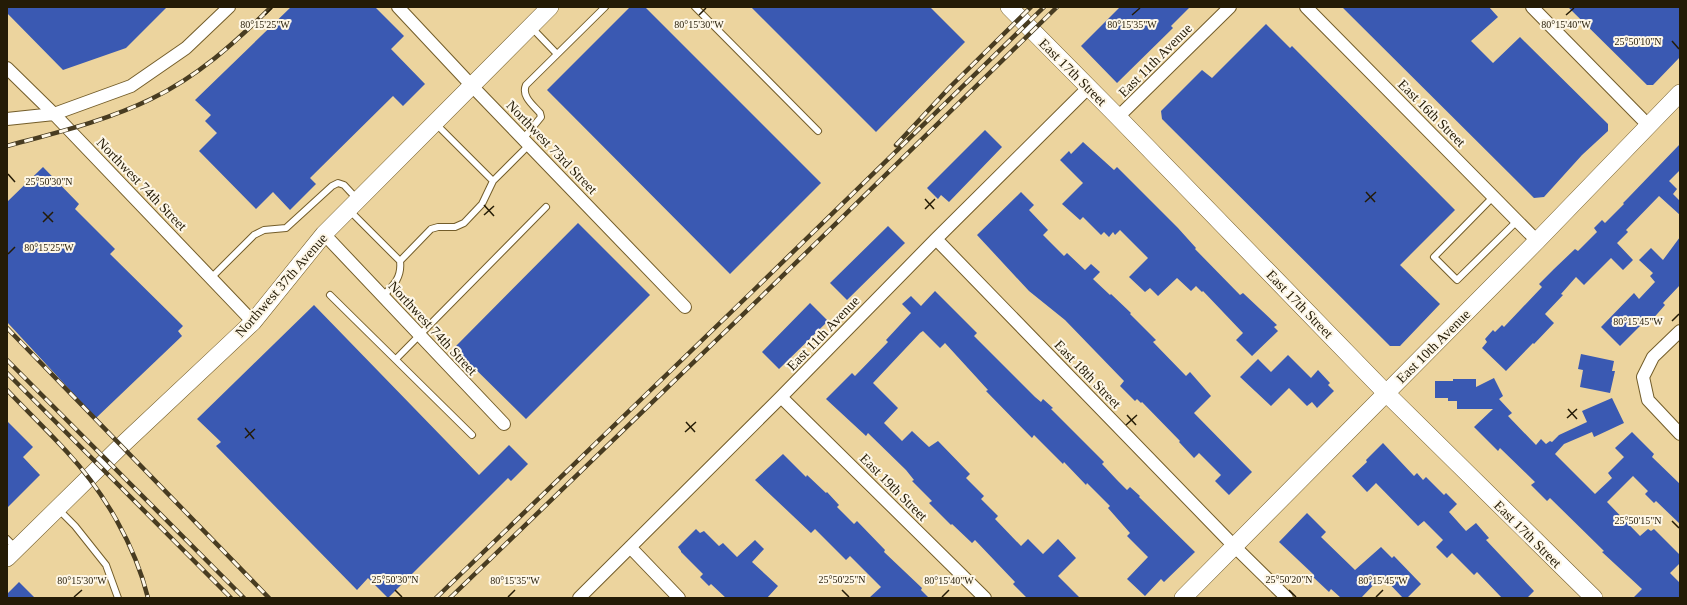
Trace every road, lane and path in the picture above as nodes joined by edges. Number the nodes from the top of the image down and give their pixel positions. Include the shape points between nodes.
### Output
1 (229, 7) edge
2 (398, 7) edge
3 (550, 7) edge
4 (605, 7) edge
5 (695, 7) edge
6 (1009, 7) edge
7 (1230, 7) edge
8 (1306, 7) edge
9 (1532, 7) edge
10 (531, 27) junction
11 (557, 54) junction
12 (7, 68) edge
13 (472, 86) junction
14 (1088, 88) junction
15 (1680, 93) edge
16 (54, 114) junction
17 (1118, 117) junction
18 (7, 119) edge
19 (435, 123) junction
20 (1648, 124) junction
21 (818, 131) dead end
22 (526, 142) junction
23 (493, 181) junction
24 (1493, 196) junction
25 (353, 205) junction
26 (546, 207) dead end
27 (1517, 221) junction
28 (324, 234) junction
29 (936, 239) junction
30 (1537, 241) junction
31 (400, 261) junction
32 (211, 278) junction
33 (330, 295) dead end
34 (383, 296) junction
35 (685, 307) dead end
36 (253, 322) junction
37 (1680, 331) edge
38 (420, 335) junction
39 (396, 359) junction
40 (1386, 393) junction
41 (782, 397) junction
42 (504, 424) dead end
43 (1680, 434) edge
44 (472, 435) dead end
45 (58, 509) junction
46 (1234, 546) junction
47 (630, 548) junction
48 (10, 549) edge
49 (118, 598) edge
50 (579, 598) edge
51 (679, 598) edge
52 (985, 598) edge
53 (1183, 598) edge
54 (1287, 598) edge
55 (1594, 598) edge

1 - 16 street via 186,48 131,86
2 - 13 street, Northwest 73rd Street
3 - 10 street, Northwest 37th Avenue
4 - 11 lane
5 - 21 lane
6 - 14 street, East 17th Street
7 - 17 street, East 11th Avenue
8 - 24 street, East 16th Street
9 - 20 street
10 - 11 lane
10 - 13 street, Northwest 37th Avenue
11 - 22 lane via 524,90 524,95 541,117
12 - 16 street, Northwest 74th Street
13 - 19 street, Northwest 37th Avenue
13 - 22 street, Northwest 73rd Street
14 - 17 street, East 17th Street
14 - 29 street, East 11th Avenue
15 - 20 street, East 10th Avenue
16 - 18 street
16 - 32 street, Northwest 74th Street
17 - 40 street, East 17th Street
19 - 23 lane
19 - 25 street, Northwest 37th Avenue
20 - 30 street, East 10th Avenue
22 - 23 lane
22 - 35 street, Northwest 73rd Street
23 - 31 lane via 482,204 464,223 455,227 438,226 431,229
24 - 27 street, East 16th Street
24 - 27 lane via 1434,257 1457,280
25 - 28 street, Northwest 37th Avenue
25 - 31 lane
25 - 32 lane via 344,185 338,183 332,186 286,228 264,230 254,235
26 - 38 lane
27 - 30 street, East 16th Street
28 - 34 street, Northwest 74th Street
28 - 36 street, Northwest 37th Avenue
29 - 41 street, East 11th Avenue
29 - 46 street, East 18th Street
30 - 40 street, East 10th Avenue
31 - 34 lane via 401,270 397,282
32 - 36 street, Northwest 74th Street
33 - 39 lane
34 - 38 street, Northwest 74th Street
36 - 45 street, Northwest 37th Avenue
37 - 43 street via 1653,358 1642,377 1648,400
38 - 39 lane
38 - 42 street, Northwest 74th Street
39 - 44 lane
40 - 46 street, East 10th Avenue
40 - 55 street, East 17th Street
41 - 47 street, East 11th Avenue
41 - 52 street, East 19th Street
45 - 48 street, Northwest 37th Avenue
45 - 49 lane via 106,565
46 - 53 street, East 10th Avenue
46 - 54 street, East 18th Street
47 - 50 street, East 11th Avenue
47 - 51 street

